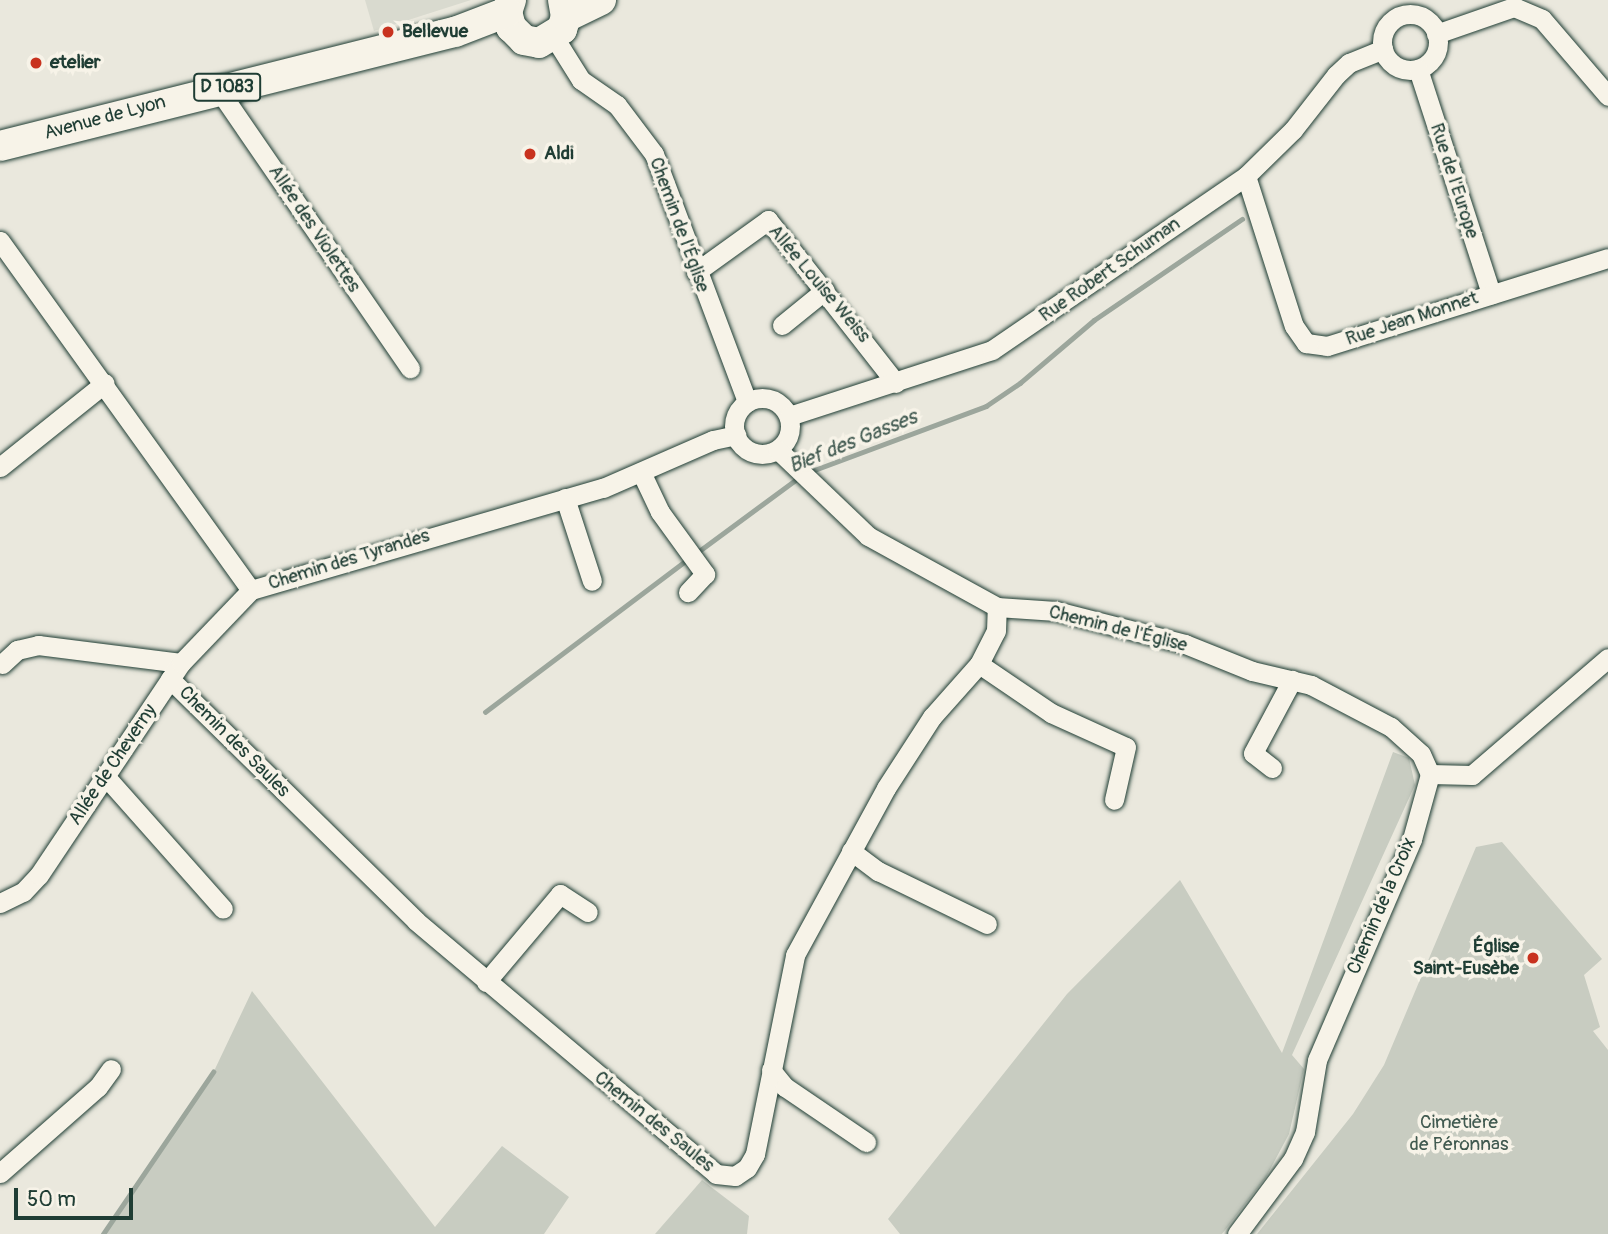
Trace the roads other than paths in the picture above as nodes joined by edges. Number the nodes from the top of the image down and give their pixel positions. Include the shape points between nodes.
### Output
1 (601, 0) edge
2 (1400, 8) edge
3 (511, 15) edge
4 (561, 18) edge
5 (1436, 34) junction
6 (1383, 49) junction
7 (1418, 69) junction
8 (218, 89) junction
9 (1608, 96) edge
10 (0, 146) edge
11 (1246, 176) junction
12 (0, 241) edge
13 (1608, 258) edge
14 (696, 272) junction
15 (825, 290) junction
16 (1491, 294) junction
17 (782, 325) dead end
18 (410, 368) dead end
19 (105, 383) junction
20 (896, 383) junction
21 (747, 402) junction
22 (789, 416) junction
23 (736, 435) junction
24 (778, 450) junction
25 (0, 467) edge
26 (641, 472) junction
27 (565, 498) junction
28 (592, 581) dead end
29 (251, 590) junction
30 (688, 592) dead end
31 (997, 607) junction
32 (1608, 658) edge
33 (181, 663) junction
34 (2, 664) dead end
35 (979, 664) junction
36 (170, 679) junction
37 (1292, 680) junction
38 (1272, 768) dead end
39 (1430, 774) junction
40 (106, 777) junction
41 (1114, 800) dead end
42 (851, 851) junction
43 (0, 903) edge
44 (223, 909) dead end
45 (588, 912) dead end
46 (987, 924) dead end
47 (486, 982) junction
48 (111, 1069) dead end
49 (771, 1070) junction
50 (866, 1142) dead end
51 (0, 1173) edge
52 (1237, 1234) edge

1 - 4 main road
2 - 5 street via 1419,16
2 - 6 street via 1386,28
3 - 4 main road via 534,43
3 - 8 main road, Avenue de Lyon / D 1083 via 455,33
4 - 14 street, Chemin de l'Église via 581,80 617,105 654,154
5 - 7 street via 1432,59
5 - 9 street via 1514,7 1542,19
6 - 7 street via 1396,66
6 - 11 street, Rue Robert Schuman via 1335,75 1293,130
7 - 16 street, Rue de l'Europe
8 - 10 main road, Avenue de Lyon / D 1083
8 - 18 street, Allée des Violettes
11 - 16 street, Rue Jean Monnet via 1294,326 1306,343 1327,346
11 - 20 street, Rue Robert Schuman via 992,350
12 - 19 street, Chemin des Tyrandes
13 - 16 street, Rue Jean Monnet
14 - 15 street, Allée Louise Weiss via 768,220
14 - 21 street, Chemin de l'Église
15 - 17 street
15 - 20 street, Allée Louise Weiss
19 - 25 street
19 - 29 street, Chemin des Tyrandes
20 - 22 street, Rue Robert Schuman
21 - 22 street via 771,399
21 - 23 street via 735,417
22 - 24 street via 789,435
23 - 24 street via 753,453
23 - 26 street, Chemin des Tyrandes via 713,440
24 - 31 street, Chemin de l'Église via 868,536
26 - 27 street, Chemin des Tyrandes
26 - 30 street via 660,512 705,575
27 - 28 street
27 - 29 street, Chemin des Tyrandes
29 - 33 street, Allée de Cheverny
31 - 35 street, Chemin des Saules via 996,631
31 - 37 street, Chemin de l'Église via 1056,611 1185,645 1252,671
32 - 39 street via 1472,775
33 - 34 street via 38,645 17,650
33 - 36 street, Allée de Cheverny
35 - 41 street via 1051,713 1126,747
35 - 42 street, Chemin des Saules via 932,718
36 - 40 street, Allée de Cheverny
36 - 47 street, Chemin des Saules via 416,922
37 - 38 street via 1253,753
37 - 39 street, Chemin de l'Église via 1349,701 1391,727 1421,754
39 - 52 street, Chemin de la Croix via 1412,839 1317,1060 1305,1132 1293,1159
40 - 43 street, Allée de Cheverny via 39,875 23,892
40 - 44 street
42 - 46 street via 878,871
42 - 49 street, Chemin des Saules via 795,955
45 - 47 street via 560,894
47 - 49 street, Chemin des Saules via 716,1174 735,1176 755,1154
48 - 51 street via 99,1087
49 - 50 street via 785,1087

